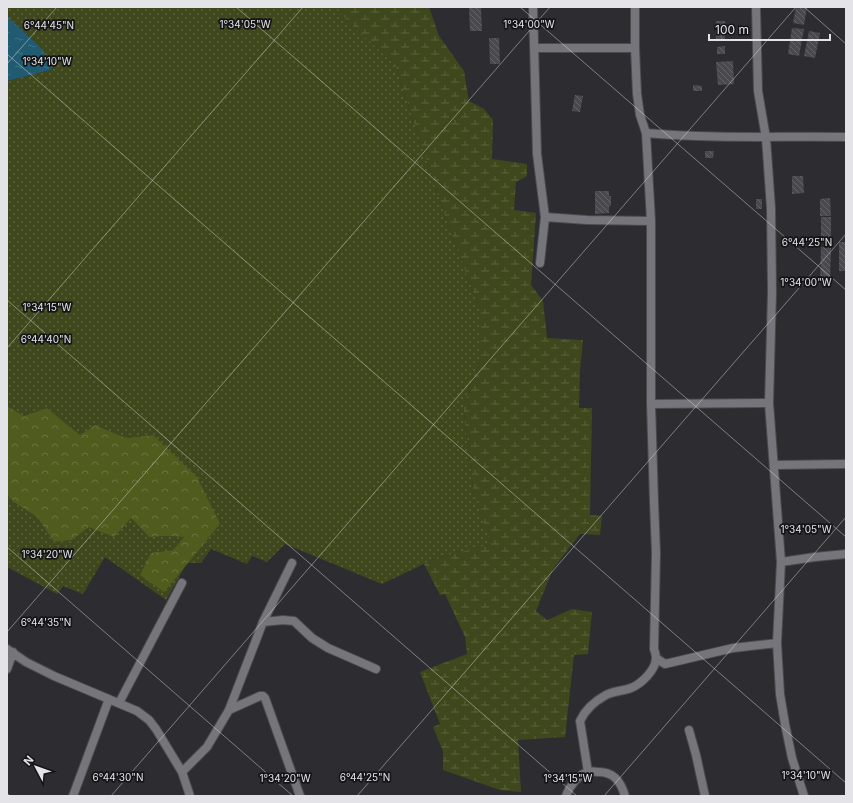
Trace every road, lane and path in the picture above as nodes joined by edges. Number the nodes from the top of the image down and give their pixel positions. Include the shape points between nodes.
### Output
1 (533, 7) edge
2 (635, 7) edge
3 (756, 7) edge
4 (534, 48) junction
5 (635, 48) junction
6 (646, 133) junction
7 (846, 137) edge
8 (766, 138) junction
9 (545, 217) junction
10 (651, 221) junction
11 (540, 263) dead end
12 (769, 403) junction
13 (651, 404) junction
14 (846, 464) edge
15 (774, 465) junction
16 (846, 554) edge
17 (781, 562) junction
18 (292, 563) dead end
19 (182, 583) dead end
20 (263, 622) junction
21 (777, 643) junction
22 (10, 650) edge
23 (656, 658) junction
24 (665, 664) junction
25 (7, 669) edge
26 (376, 669) dead end
27 (653, 669) junction
28 (109, 699) junction
29 (119, 703) junction
30 (229, 710) junction
31 (689, 730) dead end
32 (182, 772) junction
33 (588, 772) junction
34 (73, 796) edge
35 (190, 796) edge
36 (300, 796) edge
37 (566, 796) edge
38 (625, 796) edge
39 (705, 796) edge
40 (804, 796) edge

1 - 4 street
2 - 5 street
3 - 8 street via 758,91
4 - 5 street
4 - 9 street via 537,154
5 - 6 street via 637,94
6 - 8 street
6 - 10 street
7 - 8 street
8 - 12 street via 771,208 772,292
9 - 10 street
9 - 11 street
10 - 13 street
12 - 13 street
12 - 15 street
13 - 23 street via 656,553
14 - 15 street
15 - 17 street
16 - 17 street
17 - 21 street
18 - 20 street
19 - 29 street
20 - 26 street via 294,622 328,648
20 - 30 street
21 - 24 street via 733,648
21 - 40 street via 780,694 785,724
22 - 25 street
22 - 28 street via 26,662 54,676
23 - 24 street
23 - 27 street
24 - 27 street
27 - 33 street via 642,681 632,687 608,694 583,714 580,721
28 - 29 street
28 - 34 street
29 - 32 street via 149,720
30 - 32 street via 207,747
30 - 36 street via 260,696 265,698
31 - 39 street
32 - 35 street
33 - 37 street via 572,784
33 - 38 street via 606,772 612,775

